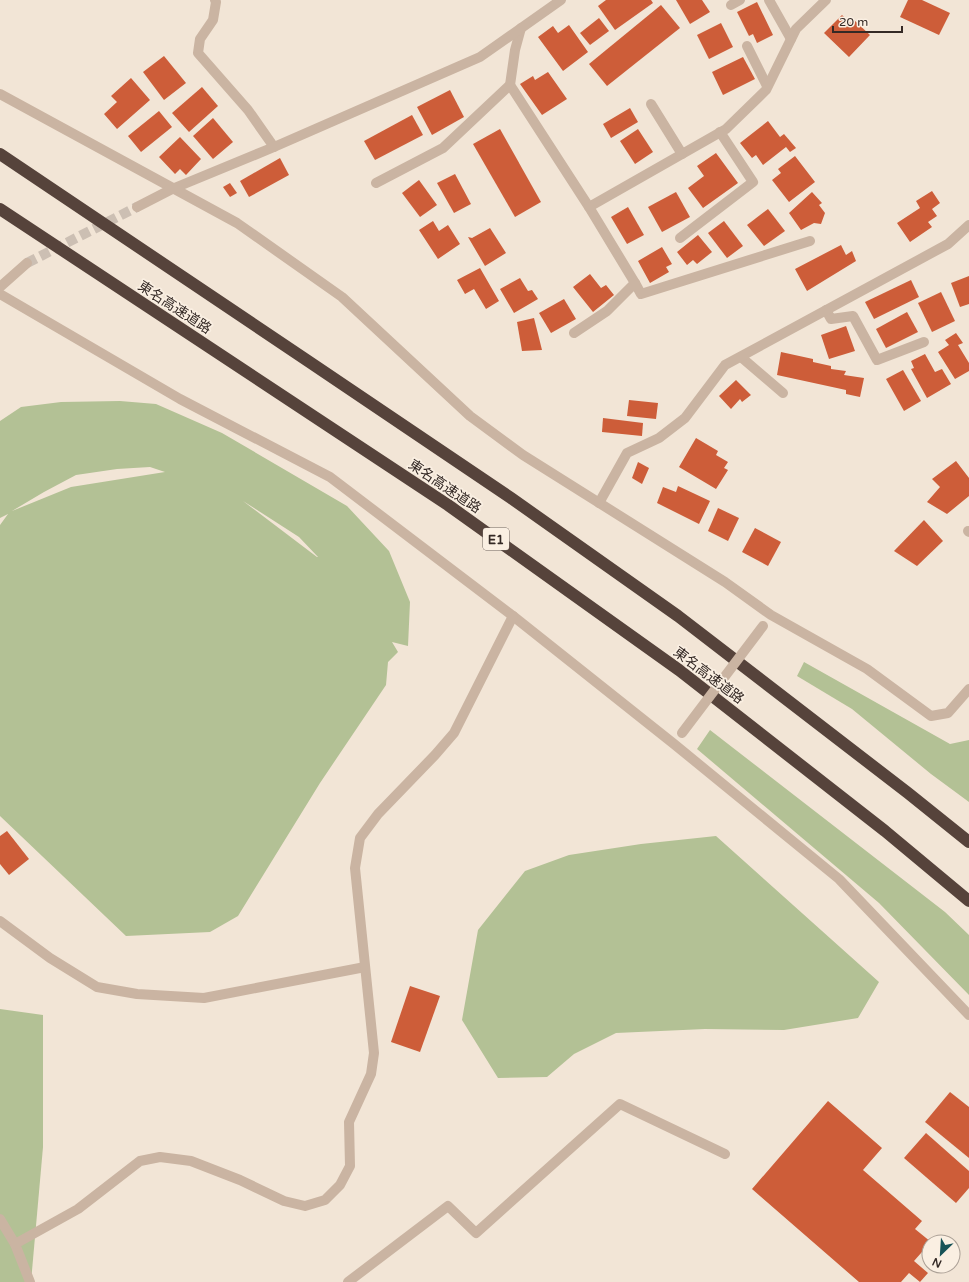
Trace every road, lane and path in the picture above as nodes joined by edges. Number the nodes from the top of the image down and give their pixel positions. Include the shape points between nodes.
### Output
1 (215, 0) edge
2 (561, 0) edge
3 (768, 0) edge
4 (826, 0) edge
5 (521, 28) junction
6 (791, 39) junction
7 (747, 46) dead end
8 (510, 86) junction
9 (767, 86) junction
10 (0, 94) edge
11 (651, 104) dead end
12 (720, 132) junction
13 (274, 147) junction
14 (0, 154) edge
15 (682, 154) junction
16 (376, 183) dead end
17 (172, 189) junction
18 (137, 207) tunnel mouth
19 (589, 207) junction
20 (0, 209) edge
21 (969, 225) edge
22 (680, 238) dead end
23 (810, 241) dead end
24 (27, 263) tunnel mouth
25 (635, 283) junction
26 (0, 287) edge
27 (0, 294) edge
28 (826, 310) junction
29 (574, 333) dead end
30 (924, 342) dead end
31 (741, 357) junction
32 (783, 393) dead end
33 (599, 503) junction
34 (770, 615) junction
35 (513, 616) junction
36 (969, 689) edge
37 (674, 744) junction
38 (969, 842) edge
39 (969, 900) edge
40 (0, 921) edge
41 (365, 966) junction
42 (969, 1015) edge
43 (725, 1154) dead end
44 (0, 1219) edge
45 (15, 1244) junction
46 (30, 1282) edge
47 (348, 1282) edge

1 - 13 street via 213,20 200,39 198,54 248,110
2 - 5 street
3 - 6 street
4 - 6 street via 796,29
5 - 8 street
5 - 13 street via 480,57
6 - 9 street
7 - 9 street
8 - 16 street via 443,148
8 - 19 street
9 - 12 street via 766,90
10 - 17 street
11 - 15 street
12 - 15 street
12 - 22 street via 753,182
13 - 17 street
14 - 38 highway, 東名高速道路 via 458,462 678,616
15 - 19 street
17 - 18 street
17 - 33 street via 237,224 342,297 470,416 523,455
19 - 25 street
20 - 39 highway, 東名高速道路 / E1 via 448,505 673,665
21 - 28 street via 948,244
23 - 25 street via 641,294
24 - 26 street
25 - 29 street via 607,311
27 - 35 street via 180,399 330,477
28 - 30 street via 831,319 853,316 877,360
28 - 31 street
31 - 32 street
31 - 33 street via 725,365 685,418 660,438 627,453
33 - 34 street via 725,582
34 - 36 street via 866,669 930,716 948,712
34 - 37 street, bridge
35 - 37 street
35 - 41 street via 454,733 378,814 360,838 355,868
37 - 42 street via 839,879
40 - 41 street via 50,958 97,987 137,994 204,998
41 - 45 street via 374,1053 371,1074 349,1122 350,1166 340,1185 325,1200 305,1206 284,1201 191,1161 160,1157 140,1161 78,1209
43 - 47 street via 620,1104 476,1233 448,1206
44 - 45 street
45 - 46 street

